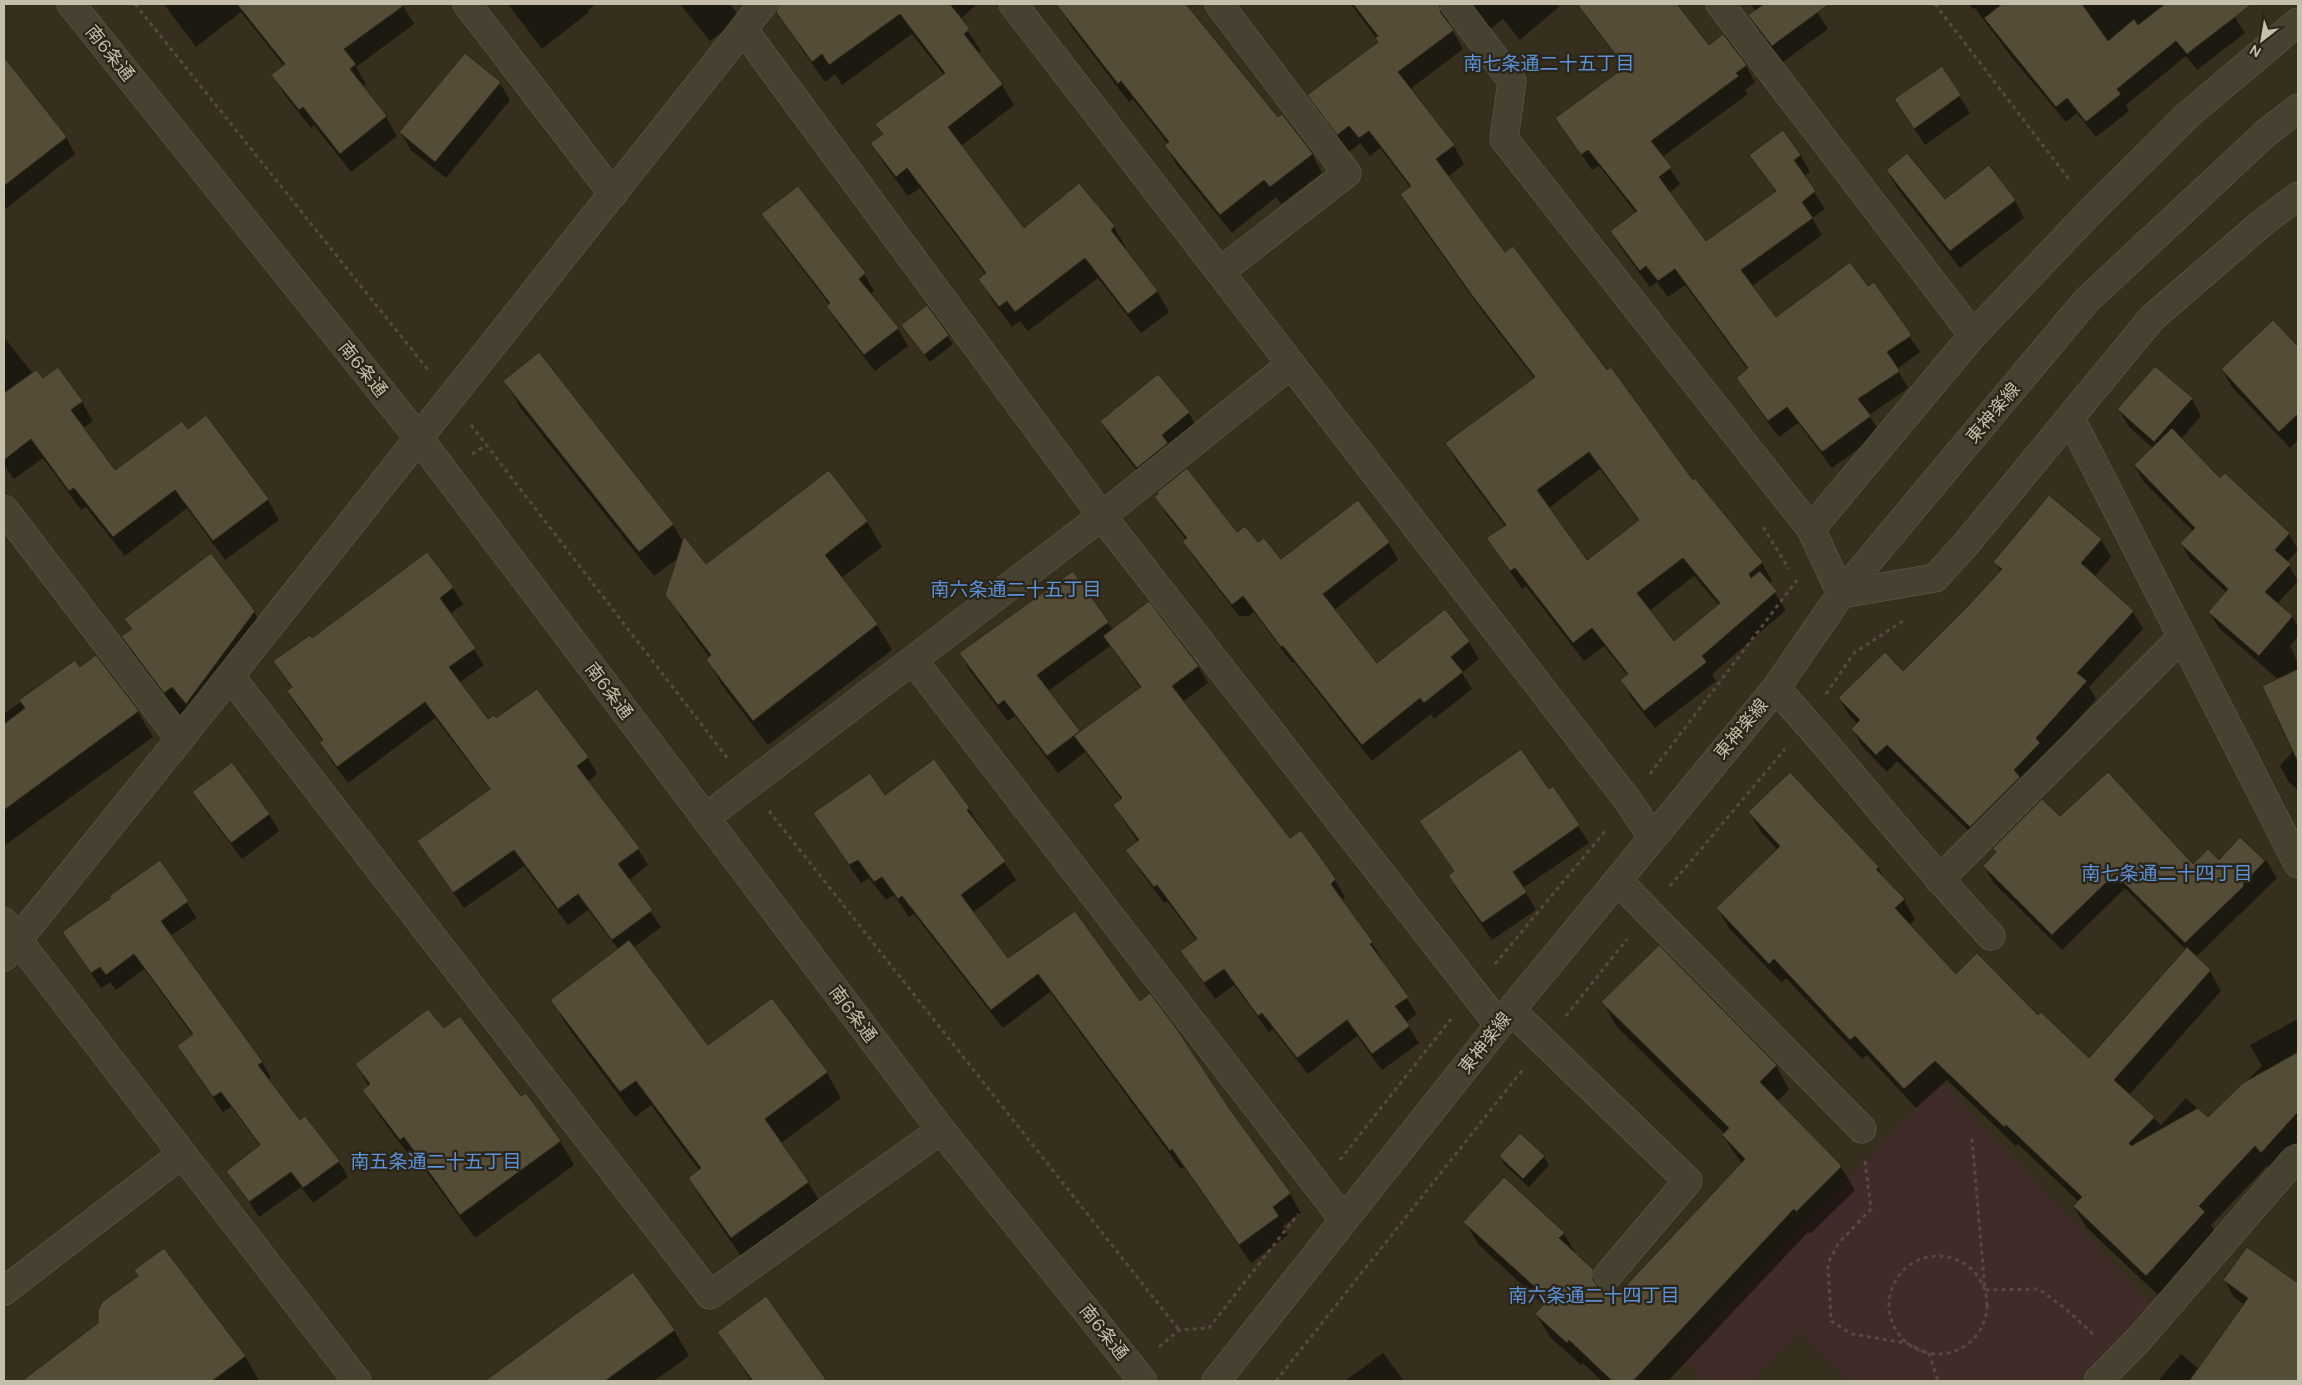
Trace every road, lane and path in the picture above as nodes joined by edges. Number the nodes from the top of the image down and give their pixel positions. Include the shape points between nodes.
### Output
1 (71, 4) edge
2 (135, 4) edge
3 (467, 4) edge
4 (763, 4) edge
5 (1013, 4) edge
6 (1219, 4) edge
7 (1454, 4) edge
8 (1720, 4) edge
9 (1935, 4) edge
10 (2298, 22) edge
11 (743, 29) junction
12 (2298, 108) edge
13 (613, 194) junction
14 (2298, 196) edge
15 (2092, 210) junction
16 (1221, 271) junction
17 (1973, 335) junction
18 (1290, 365) junction
19 (450, 396) junction
20 (2071, 419) junction
21 (418, 437) junction
22 (4, 509) edge
23 (1102, 516) junction
24 (1810, 529) junction
25 (1797, 581) dead end
26 (1841, 594) junction
27 (2181, 638) junction
28 (913, 660) junction
29 (230, 676) junction
30 (1776, 688) junction
31 (180, 739) junction
32 (748, 784) junction
33 (1629, 802) junction
34 (705, 818) junction
35 (1652, 837) junction
36 (2298, 864) edge
37 (1939, 880) junction
38 (1618, 881) junction
39 (1991, 936) dead end
40 (8, 940) edge
41 (1472, 992) junction
42 (1505, 1018) junction
43 (941, 1130) junction
44 (1862, 1130) joint
45 (1972, 1139) dead end
46 (182, 1154) junction
47 (2298, 1158) edge
48 (1319, 1188) junction
49 (1344, 1220) junction
50 (1608, 1275) dead end
51 (1985, 1290) junction
52 (4, 1291) edge
53 (1906, 1343) junction
54 (2120, 1359) junction
55 (357, 1381) edge
56 (1143, 1381) edge
57 (1216, 1381) edge
58 (1938, 1381) edge
59 (2098, 1381) edge

1 - 21 street, 南6条通
2 - 19 path
3 - 13 street
4 - 11 street
5 - 16 street
6 - 16 street via 1347,173
7 - 24 street via 1512,81 1504,139
8 - 17 street
9 - 15 path
10 - 15 street via 2189,114
11 - 13 street
11 - 23 street
12 - 26 street, 東神楽線 via 2266,133 2086,301
13 - 19 street
14 - 20 street via 2152,318
15 - 17 street
16 - 18 street
17 - 24 street
18 - 23 street
18 - 33 street
19 - 21 street
19 - 32 path
20 - 26 street via 1935,578
20 - 27 street
21 - 29 street
21 - 34 street, 南6条通
22 - 31 street
23 - 28 street
23 - 41 street
24 - 26 street
25 - 33 path
26 - 30 street, 東神楽線
27 - 36 street
27 - 37 street
28 - 32 street
28 - 48 street
29 - 31 street
29 - 43 street via 710,1295
30 - 35 street, 東神楽線
30 - 37 street
31 - 40 street
32 - 34 street
32 - 48 path via 1180,1330 1209,1328
33 - 35 street
33 - 41 path
34 - 43 street, 南6条通
35 - 38 street, 東神楽線
37 - 39 street
38 - 42 street, 東神楽線
38 - 44 street
40 - 46 street
41 - 42 street
41 - 48 path
42 - 49 street, 東神楽線
42 - 50 street via 1544,1044 1688,1181
43 - 56 street, 南6条通
44 - 53 path via 1871,1209 1838,1244 1828,1263 1831,1321 1852,1334
45 - 51 path
46 - 52 street
46 - 55 street
47 - 54 street
48 - 49 street
49 - 57 street, 東神楽線
51 - 53 path via 1984,1322 1977,1335 1965,1346 1950,1353 1935,1354 1919,1351
51 - 53 path via 1978,1275 1950,1257 1934,1255 1903,1268 1891,1290 1889,1314 1895,1330
51 - 54 path via 2039,1290 2066,1309
53 - 58 path via 1929,1354
54 - 59 street

